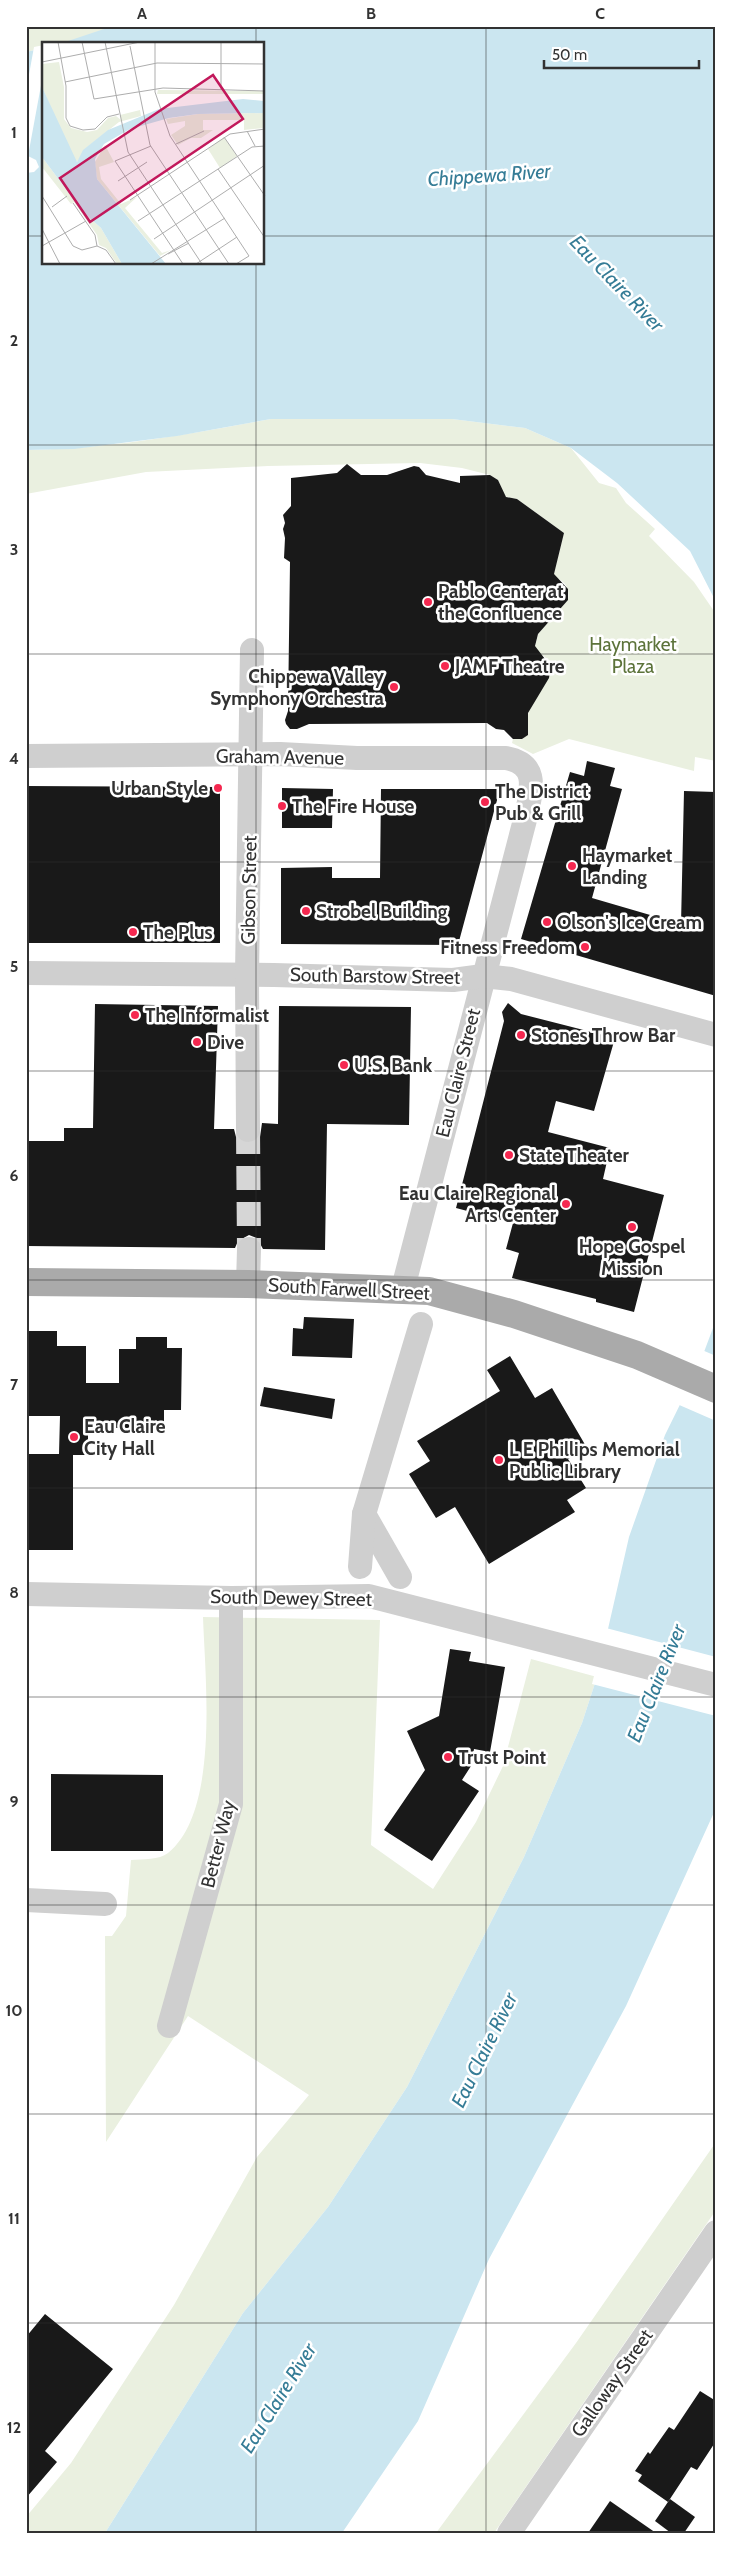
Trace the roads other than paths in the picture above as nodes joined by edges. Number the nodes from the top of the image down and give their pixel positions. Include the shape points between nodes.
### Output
1 (252, 650) dead end
2 (251, 755) junction
3 (26, 756) edge
4 (529, 771) joint
5 (26, 973) edge
6 (247, 974) junction
7 (484, 976) junction
8 (716, 1035) edge
9 (248, 1130) tunnel mouth
10 (249, 1249) tunnel mouth
11 (26, 1282) edge
12 (248, 1284) junction
13 (404, 1288) junction
14 (421, 1324) dead end
15 (716, 1389) edge
16 (364, 1514) junction
17 (360, 1567) dead end
18 (400, 1578) dead end
19 (26, 1594) edge
20 (231, 1598) junction
21 (716, 1685) edge
22 (26, 1900) edge
23 (105, 1904) dead end
24 (170, 2026) dead end
25 (716, 2232) edge
26 (508, 2533) edge

1 - 2 street, Gibson Street
2 - 3 street, Graham Avenue
2 - 4 street, Graham Avenue via 506,758
2 - 6 street, Gibson Street
4 - 7 street, Eau Claire Street via 531,792
5 - 6 street, South Barstow Street
6 - 7 street, South Barstow Street via 453,980
6 - 9 street, Gibson Street
7 - 8 street, South Barstow Street via 512,979
7 - 13 street, Eau Claire Street
10 - 12 street
11 - 12 main road, South Farwell Street
12 - 13 main road, South Farwell Street
13 - 15 main road, South Farwell Street via 429,1291 514,1314 637,1355
14 - 16 street
16 - 17 street
16 - 18 street
19 - 20 street, South Dewey Street
20 - 21 street, South Dewey Street via 369,1596
20 - 24 street, Better Way via 231,1804
22 - 23 street
25 - 26 street, Galloway Street

